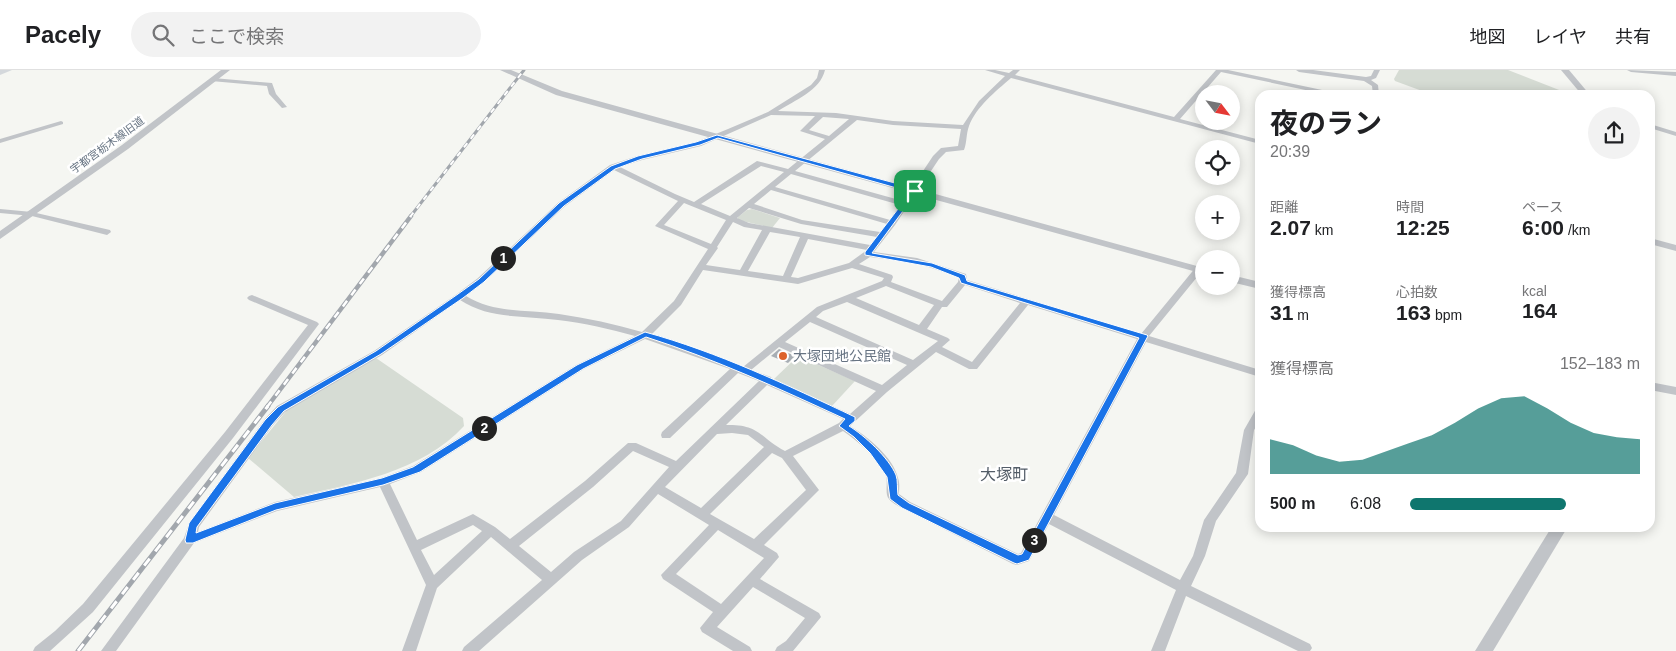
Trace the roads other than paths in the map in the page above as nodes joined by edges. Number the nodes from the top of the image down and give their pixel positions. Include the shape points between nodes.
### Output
1 (7, 70) edge
2 (226, 70) edge
3 (504, 70) edge
4 (822, 70) edge
5 (988, 70) edge
6 (1017, 70) edge
7 (1219, 70) edge
8 (1299, 70) edge
9 (1377, 70) edge
10 (1565, 70) edge
11 (1631, 70) edge
12 (0, 72) edge
13 (1676, 74) edge
14 (1010, 75) junction
15 (1366, 79) junction
16 (213, 80) junction
17 (1316, 90) edge
18 (1376, 90) edge
19 (1582, 90) edge
20 (284, 107) dead end
21 (770, 113) junction
22 (822, 115) junction
23 (856, 117) junction
24 (1176, 119) junction
25 (61, 123) dead end
26 (965, 127) junction
27 (1655, 128) edge
28 (1676, 134) edge
29 (717, 136) junction
30 (830, 138) junction
31 (0, 141) edge
32 (1255, 141) edge
33 (805, 160) junction
34 (613, 167) junction
35 (790, 172) junction
36 (771, 188) junction
37 (915, 191) junction
38 (683, 200) junction
39 (905, 204) junction
40 (694, 205) junction
41 (748, 205) junction
42 (0, 211) edge
43 (32, 214) junction
44 (730, 220) junction
45 (892, 223) junction
46 (767, 229) junction
47 (108, 232) dead end
48 (882, 235) junction
49 (0, 236) edge
50 (805, 236) junction
51 (1655, 242) edge
52 (714, 248) junction
53 (1676, 248) edge
54 (869, 251) junction
55 (852, 265) junction
56 (700, 267) junction
57 (1195, 268) edge
58 (743, 273) junction
59 (1195, 278) edge
60 (786, 279) junction
61 (1240, 280) edge
62 (964, 282) junction
63 (886, 283) junction
64 (1255, 285) edge
65 (460, 296) junction
66 (252, 298) dead end
67 (847, 298) junction
68 (1026, 302) junction
69 (940, 304) junction
70 (809, 318) junction
71 (921, 330) junction
72 (645, 335) junction
73 (1144, 336) junction
74 (778, 343) junction
75 (935, 348) junction
76 (915, 365) junction
77 (741, 369) junction
78 (1255, 372) edge
79 (767, 380) junction
80 (1655, 387) edge
81 (883, 390) junction
82 (1676, 391) edge
83 (1255, 420) edge
84 (847, 422) junction
85 (716, 430) junction
86 (666, 435) dead end
87 (771, 447) junction
88 (786, 455) junction
89 (677, 466) junction
90 (383, 482) junction
91 (657, 488) junction
92 (702, 514) junction
93 (1047, 517) junction
94 (717, 524) junction
95 (491, 530) junction
96 (1557, 532) edge
97 (190, 540) junction
98 (510, 546) junction
99 (755, 546) junction
100 (415, 547) junction
101 (551, 580) junction
102 (751, 580) junction
103 (432, 585) junction
104 (1183, 588) junction
105 (722, 611) junction
106 (1305, 648) dead end
107 (40, 651) edge
108 (108, 651) edge
109 (409, 651) edge
110 (469, 651) edge
111 (745, 651) edge
112 (782, 651) edge
113 (1158, 651) edge
114 (1484, 651) edge

1 - 12 main road
2 - 16 street, 宇都宮栃木線旧道
3 - 29 street via 559,93
4 - 21 street via 817,82
5 - 14 street
6 - 14 street
7 - 17 street
7 - 24 street
8 - 15 street
9 - 15 street via 1374,77
10 - 19 street
11 - 13 street
14 - 24 street
14 - 26 street via 996,87
15 - 18 street via 1375,84
16 - 20 street via 270,84 272,95
16 - 43 street, 宇都宮栃木線旧道
21 - 22 street
21 - 29 street
22 - 23 street
22 - 30 street via 804,131
23 - 26 street via 893,123
23 - 30 street
24 - 32 street
25 - 31 street
26 - 37 street via 961,148 944,150
27 - 28 street
29 - 33 street
29 - 34 street
30 - 33 street
33 - 35 street
33 - 37 street
34 - 38 street
34 - 65 street via 562,204 482,280
35 - 36 street
35 - 39 street
35 - 40 street via 760,163
36 - 41 street
36 - 45 street
37 - 39 street
37 - 57 street
38 - 40 street
38 - 52 street via 659,226
39 - 45 street
40 - 44 street
41 - 44 street
41 - 48 street via 802,222
42 - 43 street
43 - 47 street
43 - 49 street, 宇都宮栃木線旧道
44 - 46 street
44 - 52 street
45 - 48 street
46 - 50 street
46 - 58 street
48 - 54 street
50 - 54 street
50 - 60 street
51 - 53 street
52 - 56 street
54 - 55 street
54 - 62 street via 932,265 963,276
55 - 60 street via 798,281
55 - 63 street via 889,277
56 - 58 street
56 - 72 street via 678,303
58 - 60 street
59 - 73 street
61 - 64 street
62 - 68 street
62 - 69 street via 944,305
63 - 67 street
63 - 69 street
65 - 72 street via 475,307 490,312 560,317
65 - 97 street via 378,353 281,409 192,526
66 - 107 street via 314,324 88,608
67 - 70 street via 820,309
67 - 71 street
68 - 73 street
68 - 75 street via 973,367
69 - 71 street
70 - 74 street
70 - 76 street
71 - 75 street via 945,340
72 - 77 street via 684,346
72 - 90 street via 580,367 417,470
73 - 78 street
73 - 93 street
74 - 77 street
74 - 81 street
75 - 76 street
76 - 81 street
77 - 79 street
77 - 86 street
79 - 84 street
79 - 85 street
80 - 82 street
81 - 84 street
83 - 104 street via 1248,430 1242,474 1210,520 1200,556
84 - 88 street
84 - 93 street via 892,476 893,496 906,506 1017,560 1025,557
85 - 87 street via 743,429 756,434
85 - 89 street
87 - 88 street
87 - 92 street
88 - 99 street via 813,490
89 - 91 street
89 - 98 street via 632,446
90 - 97 street via 275,507
90 - 100 street
91 - 92 street
91 - 101 street via 625,524 578,556
92 - 94 street
93 - 104 street
94 - 99 street
94 - 105 street via 667,575
95 - 98 street
95 - 100 street via 473,519
95 - 103 street
96 - 114 street
97 - 108 street
98 - 101 street
99 - 102 street via 773,556
100 - 103 street
101 - 110 street
102 - 105 street
102 - 112 street via 814,617
103 - 109 street
104 - 106 street
104 - 113 street
105 - 111 street via 707,628

